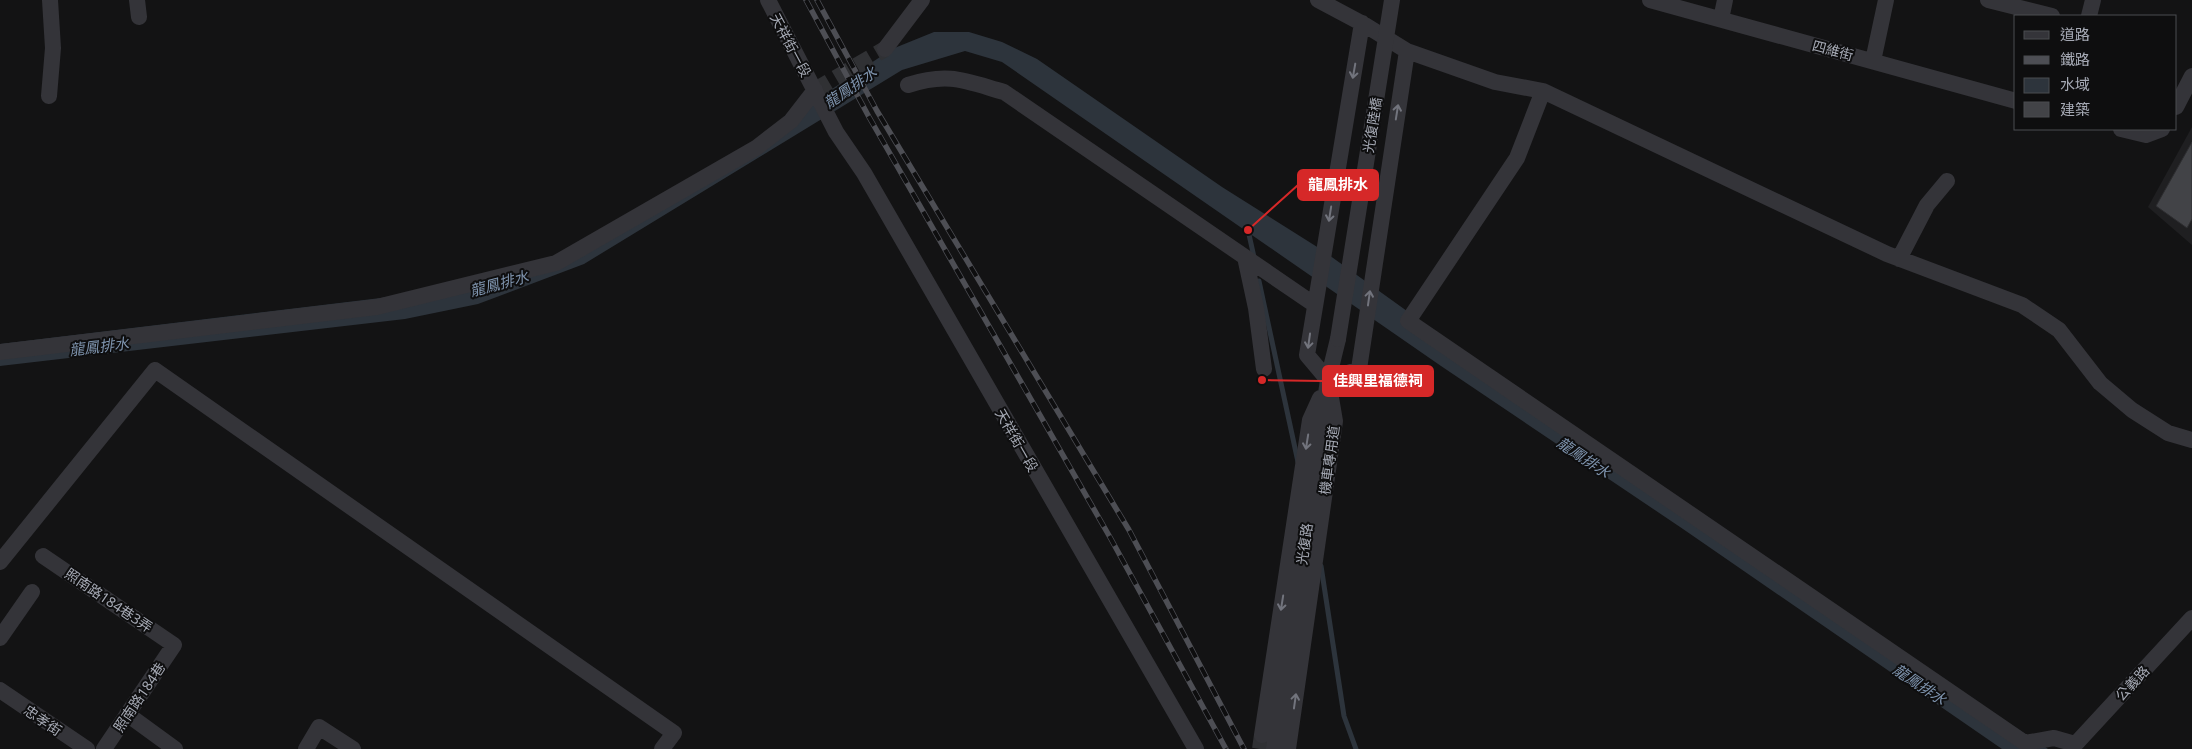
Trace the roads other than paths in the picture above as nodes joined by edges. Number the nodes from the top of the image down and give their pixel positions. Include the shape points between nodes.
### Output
1 (50, 0) edge
2 (137, 0) edge
3 (768, 0) edge
4 (922, 0) edge
5 (1318, 0) edge
6 (1392, 0) edge
7 (1650, 0) edge
8 (1725, 0) edge
9 (1886, 0) edge
10 (1988, 0) edge
11 (2093, 0) edge
12 (2048, 15) edge
13 (2089, 15) edge
14 (139, 18) dead end
15 (1721, 20) junction
16 (1362, 23) junction
17 (885, 50) tunnel mouth
18 (1407, 51) junction
19 (1873, 61) junction
20 (2192, 76) edge
21 (908, 85) dead end
22 (815, 90) junction
23 (1543, 90) junction
24 (49, 96) dead end
25 (2014, 100) edge
26 (2177, 105) edge
27 (2125, 130) edge
28 (2159, 130) edge
29 (1947, 181) dead end
30 (1244, 257) junction
31 (1899, 259) junction
32 (1316, 300) junction
33 (1338, 340) joint
34 (0, 352) edge
35 (1264, 369) dead end
36 (1328, 380) junction
37 (2192, 440) edge
38 (43, 556) dead end
39 (0, 562) edge
40 (32, 592) dead end
41 (2192, 618) edge
42 (0, 638) edge
43 (174, 645) joint
44 (0, 690) edge
45 (128, 714) junction
46 (1262, 735) tunnel mouth
47 (2073, 747) edge
48 (87, 749) edge
49 (104, 749) edge
50 (175, 749) edge
51 (306, 749) edge
52 (353, 749) edge
53 (662, 749) edge
54 (1196, 749) edge
55 (1274, 749) tunnel mouth
56 (1288, 749) edge

1 - 24 street via 53,48
2 - 14 street
3 - 22 street, 天祥街一段
4 - 17 street
5 - 16 street
6 - 33 street, 光復陸橋, bridge
7 - 15 street, 四維街
8 - 15 street
9 - 19 street
10 - 12 street
11 - 13 street
15 - 19 street, 四維街
16 - 18 street
16 -> 32 street
18 - 23 street via 1495,82
36 -> 18 street via 1359,370
19 - 25 street, 四維街
20 - 26 street
21 - 30 street via 930,78 956,78 1004,92
22 - 34 street via 791,121 756,148 556,263 377,307
22 - 54 street, 天祥街一段 via 836,132 864,173
23 - 31 street
23 - 47 street via 1517,158 1408,321 2025,743 2054,738
27 - 28 street via 2146,135
29 - 31 street via 1927,205
30 - 32 street
30 - 35 street
31 - 37 street via 2022,305 2039,315 2059,330 2100,383 2132,410 2168,433
32 -> 36 street via 1307,355
33 - 36 street, 光復路
36 -> 46 street, 機車專用道 via 1310,420
36 - 55 street, 光復路
56 -> 36 street, 機車專用道 via 1335,421
38 - 43 street, 照南路184巷3弄
39 - 53 street via 156,370 674,732
40 - 42 street
41 - 47 street, 公義路
43 - 45 street, 照南路184巷
44 - 48 street, 忠孝街
45 - 49 street, 照南路184巷
45 - 50 street
51 - 52 street via 320,727

